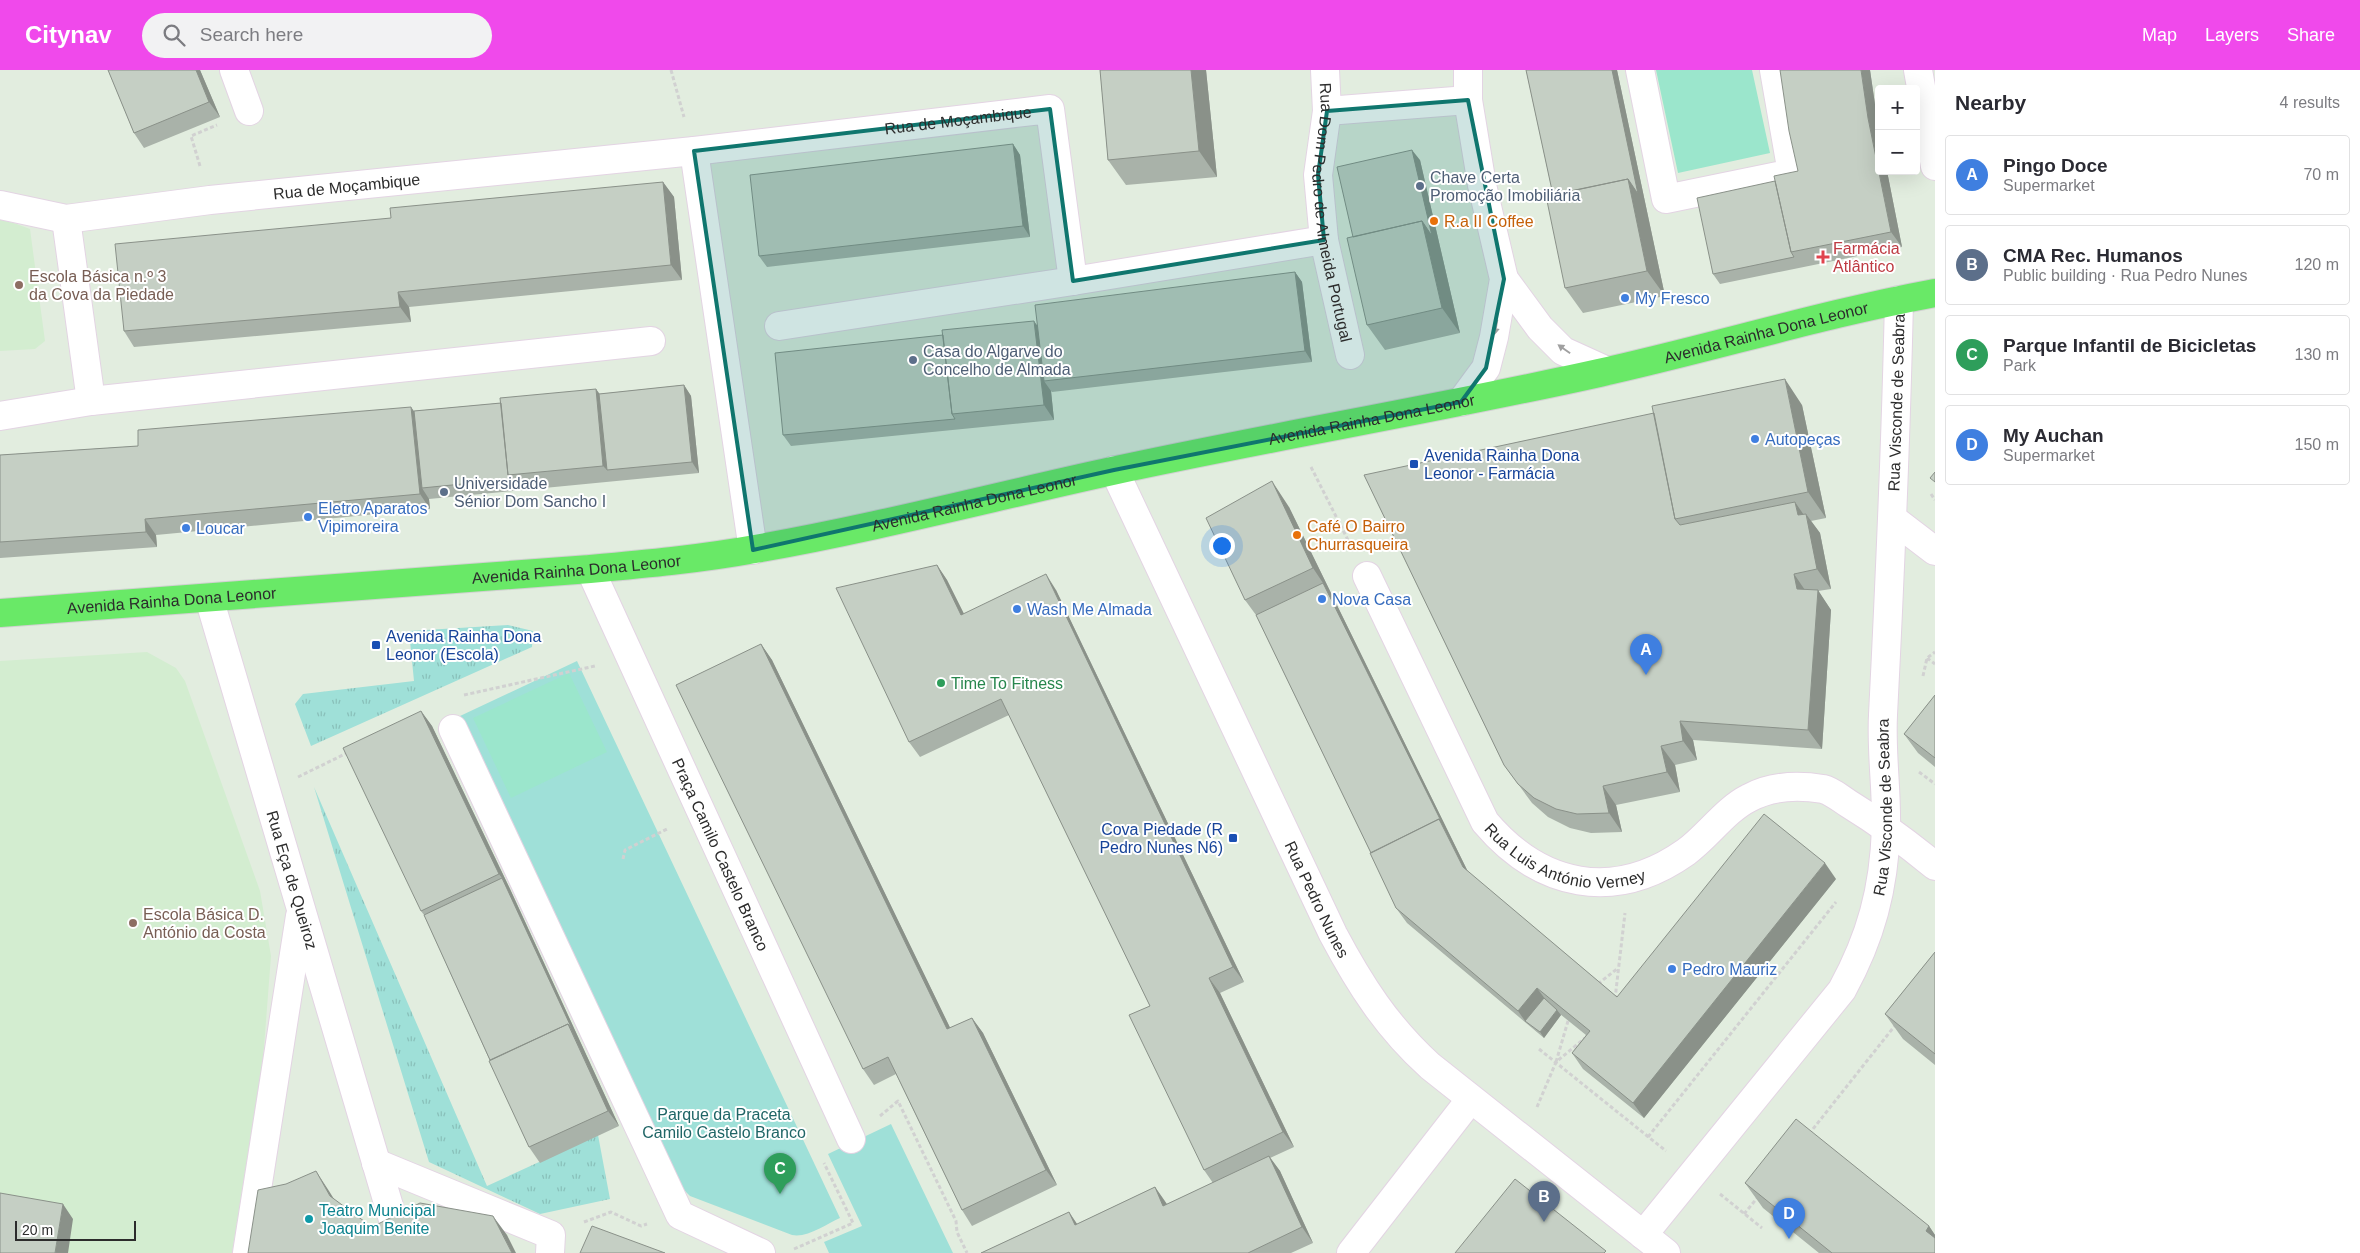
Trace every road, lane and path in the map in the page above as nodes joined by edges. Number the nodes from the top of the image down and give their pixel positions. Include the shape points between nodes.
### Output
1 (234, 70) edge
2 (671, 70) edge
3 (1325, 70) edge
4 (1468, 70) edge
5 (1640, 70) edge
6 (1774, 70) edge
7 (1918, 70) edge
8 (1468, 100) junction
9 (1328, 110) junction
10 (250, 111) dead end
11 (694, 151) junction
12 (1935, 166) edge
13 (0, 205) edge
14 (66, 219) junction
15 (1324, 240) junction
16 (1504, 279) junction
17 (1073, 281) junction
18 (1935, 293) edge
19 (1900, 300) junction
20 (779, 326) dead end
21 (651, 340) dead end
22 (1350, 355) dead end
23 (1607, 371) junction
24 (91, 401) junction
25 (1462, 402) junction
26 (0, 416) edge
27 (1295, 435) junction
28 (1114, 470) junction
29 (1894, 519) junction
30 (753, 550) junction
31 (1935, 551) edge
32 (590, 569) junction
33 (1367, 576) joint
34 (209, 598) junction
35 (0, 613) edge
36 (630, 658) junction
37 (1926, 658) dead end
38 (1935, 664) edge
39 (461, 696) dead end
40 (453, 729) dead end
41 (352, 750) edge
42 (322, 765) dead end
43 (1914, 767) edge
44 (1935, 784) edge
45 (701, 812) junction
46 (1886, 826) junction
47 (623, 859) dead end
48 (1935, 866) edge
49 (1630, 878) junction
50 (1836, 902) dead end
51 (301, 909) junction
52 (1619, 968) junction
53 (1595, 986) edge
54 (1615, 1002) edge
55 (1568, 1021) edge
56 (1898, 1022) edge
57 (1588, 1036) edge
58 (1539, 1049) dead end
59 (1556, 1062) junction
60 (1470, 1100) junction
61 (1518, 1137) junction
62 (1648, 1137) junction
63 (1806, 1137) edge
64 (851, 1139) joint
65 (821, 1157) dead end
66 (376, 1163) junction
67 (1693, 1173) junction
68 (1763, 1191) edge
69 (1744, 1214) junction
70 (680, 1215) junction
71 (1762, 1228) edge
72 (1643, 1235) junction
73 (399, 1240) edge
74 (550, 1244) edge
75 (247, 1253) edge
76 (761, 1253) edge
77 (786, 1253) edge
78 (967, 1253) edge
79 (1351, 1253) edge
80 (1666, 1253) edge

1 - 10 street
2 - 11 path
3 - 9 street, Rua Dom Pedro de Almeida Portugal
4 - 8 street
5 - 6 street via 1666,199 1792,174
7 - 12 street
8 - 9 street
8 - 16 street via 1482,185
9 - 15 street, Rua Dom Pedro de Almeida Portugal via 1318,175
11 - 14 street, Rua de Moçambique via 210,200
11 - 17 street, Rua de Moçambique via 1050,109
11 - 30 street
13 - 14 street, Rua de Moçambique
14 - 24 street
15 - 17 street
15 - 22 street, Rua Dom Pedro de Almeida Portugal
23 -> 16 street via 1564,351 1540,328
16 -> 25 street via 1486,368
17 - 20 street
18 - 19 main road, Avenida Rainha Dona Leonor
19 - 23 main road, Avenida Rainha Dona Leonor
19 - 29 street, Rua Visconde de Seabra
21 - 24 street
23 - 25 main road, Avenida Rainha Dona Leonor
24 - 26 street
25 - 27 main road, Avenida Rainha Dona Leonor
27 - 28 main road, Avenida Rainha Dona Leonor
27 - 33 path
28 - 30 main road, Avenida Rainha Dona Leonor
28 - 60 street, Rua Pedro Nunes via 1354,975 1404,1042
29 - 31 street
29 - 46 street, Rua Visconde de Seabra via 1881,748
30 - 32 main road, Avenida Rainha Dona Leonor
32 - 34 main road, Avenida Rainha Dona Leonor
32 - 36 street, Praça Camilo Castelo Branco
33 - 49 street, Rua Luis António Verney via 1485,822 1522,858 1544,870 1568,879 1592,882
34 - 35 main road, Avenida Rainha Dona Leonor
34 - 51 street, Rua Eça de Queiroz
36 - 39 path
36 - 45 street, Praça Camilo Castelo Branco
37 - 38 path
40 - 70 street
41 - 42 path
43 - 44 path
45 - 47 path via 625,850
45 - 64 street, Praça Camilo Castelo Branco
46 - 48 street, Rua Luis António Verney
46 - 49 street, Rua Luis António Verney via 1826,790 1790,786 1765,791 1734,808 1704,837 1664,866
46 - 67 street, Rua Visconde de Seabra via 1883,874 1872,924 1859,960 1846,983
49 - 52 path
50 - 62 path
51 - 66 street, Rua Eça de Queiroz
51 - 75 street
52 - 53 path
52 - 54 path
55 - 59 path
56 - 63 path
57 - 59 path
58 - 59 path
59 - 61 path via 1531,1119
59 - 62 path
60 - 61 street, Rua Pedro Nunes
60 - 79 street
61 - 72 street, Rua Pedro Nunes
62 - 67 path
64 - 78 path via 898,1101 956,1221 957,1232
65 - 77 path via 853,1223
66 - 73 street, Rua Eça de Queiroz
66 - 74 street
67 - 69 path
67 - 72 street, Rua Visconde de Seabra
68 - 69 path
69 - 71 path
70 - 74 path via 641,1226 610,1212
70 - 76 street
72 - 80 street, Rua Pedro Nunes

